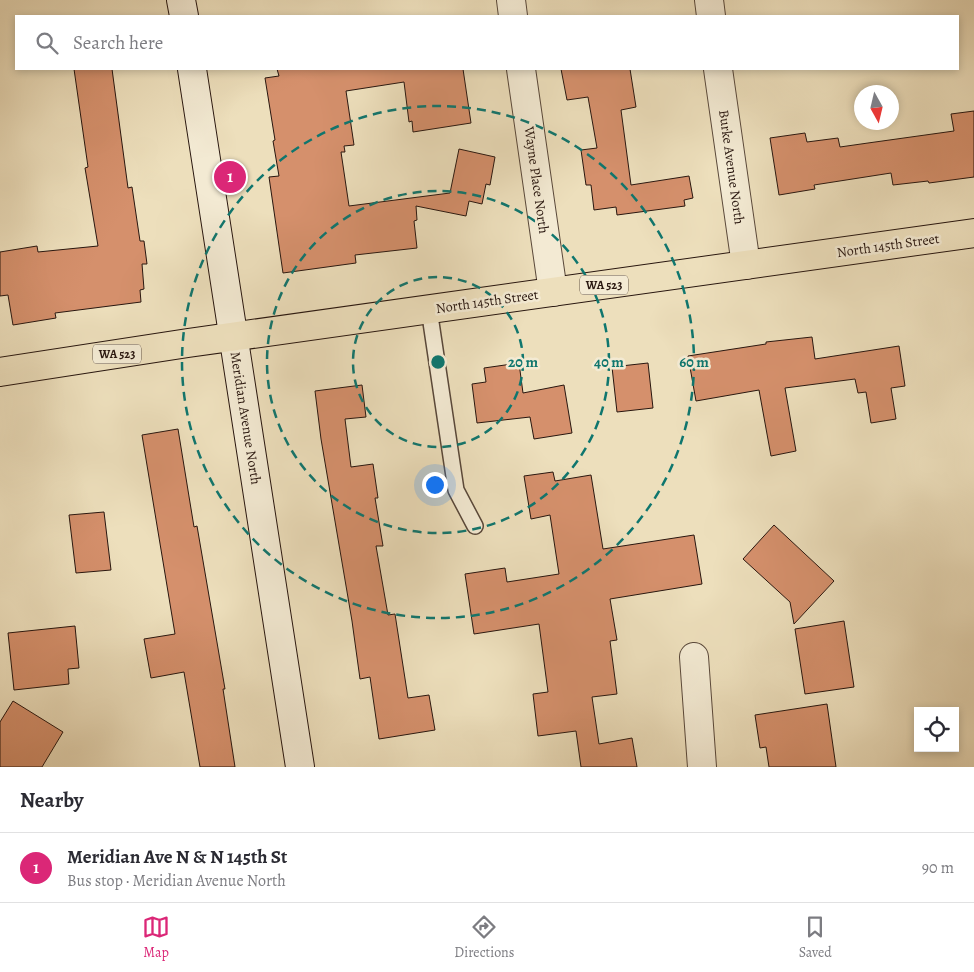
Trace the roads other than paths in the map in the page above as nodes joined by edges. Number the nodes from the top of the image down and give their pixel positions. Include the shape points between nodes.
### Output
1 (181, 0) edge
2 (511, 0) edge
3 (709, 0) edge
4 (184, 15) edge
5 (514, 15) edge
6 (711, 15) edge
7 (192, 70) edge
8 (521, 70) edge
9 (718, 70) edge
10 (974, 233) edge
11 (746, 265) junction
12 (553, 292) junction
13 (429, 309) junction
14 (233, 337) junction
15 (0, 372) edge
16 (476, 526) dead end
17 (694, 657) dead end
18 (300, 767) edge
19 (702, 767) edge

1 - 4 street
2 - 5 street
3 - 6 street
7 - 14 street, Meridian Avenue North
8 - 12 street, Wayne Place North
9 - 11 street, Burke Avenue North
10 - 11 main road, North 145th Street / WA 523
11 - 12 main road, North 145th Street / WA 523
12 - 13 main road, North 145th Street / WA 523
13 - 14 main road, North 145th Street / WA 523
13 - 16 lane via 456,490
14 - 15 main road, North 145th Street / WA 523
14 - 18 street, Meridian Avenue North
17 - 19 street

